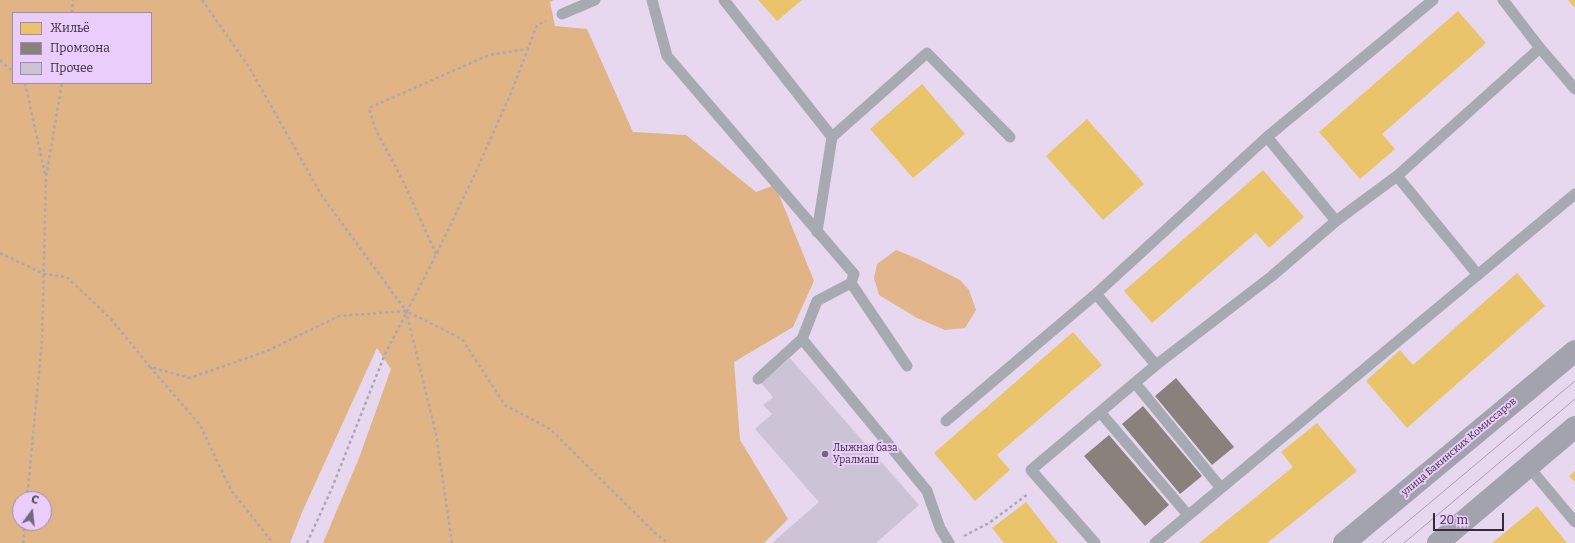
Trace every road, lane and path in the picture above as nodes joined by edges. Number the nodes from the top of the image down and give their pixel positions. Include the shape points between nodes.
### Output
1 (73, 0) edge
2 (202, 0) edge
3 (596, 0) edge
4 (652, 0) edge
5 (724, 0) edge
6 (1433, 0) edge
7 (1503, 0) edge
8 (72, 12) edge
9 (562, 14) joint
10 (1540, 48) junction
11 (528, 49) junction
12 (0, 60) edge
13 (12, 71) edge
14 (25, 84) edge
15 (62, 84) edge
16 (1575, 89) edge
17 (1010, 137) dead end
18 (1266, 137) junction
19 (832, 138) junction
20 (46, 176) junction
21 (1397, 176) junction
22 (1575, 194) edge
23 (1336, 221) junction
24 (817, 232) junction
25 (0, 253) edge
26 (436, 255) junction
27 (44, 274) junction
28 (1478, 275) junction
29 (850, 283) junction
30 (1096, 294) junction
31 (406, 312) junction
32 (802, 339) junction
33 (1575, 350) edge
34 (1156, 365) junction
35 (150, 366) junction
36 (907, 366) dead end
37 (758, 379) dead end
38 (1135, 383) junction
39 (1100, 412) junction
40 (946, 421) dead end
41 (1575, 427) edge
42 (1528, 466) junction
43 (1043, 483) junction
44 (1221, 488) junction
45 (28, 491) edge
46 (1188, 515) junction
47 (1575, 522) edge
48 (24, 531) edge
49 (953, 541) edge
50 (23, 543) edge
51 (273, 543) edge
52 (306, 543) edge
53 (452, 543) edge
54 (668, 543) edge
55 (1095, 543) edge
56 (1155, 543) edge
57 (1344, 543) edge
58 (1438, 543) edge

1 - 8 path
2 - 31 path via 249,67 322,196
3 - 9 lane
4 - 24 lane via 667,56
5 - 19 lane
6 - 18 lane
7 - 10 lane
9 - 11 path via 537,25
10 - 16 lane
10 - 21 lane
11 - 26 path via 511,93
11 - 26 path via 489,56 369,108 375,128 403,180
12 - 13 path
14 - 20 path
15 - 20 path
17 - 19 lane via 927,53
18 - 23 lane
18 - 30 lane
19 - 24 lane
20 - 27 path
21 - 23 lane
21 - 28 lane
22 - 28 lane
23 - 34 lane via 1272,276
24 - 29 lane via 854,274
25 - 27 path
26 - 31 path
27 - 35 path via 67,277 111,319
27 - 45 path via 42,341
28 - 44 lane
29 - 32 lane via 817,301
29 - 36 lane
30 - 34 lane
30 - 40 lane
31 - 35 path via 339,316 267,351 190,378
31 - 52 path via 385,354 332,488
31 - 53 path via 436,434
31 - 54 path via 462,339 505,405 550,429
32 - 37 lane
32 - 49 lane via 927,491 940,528
33 - 57 main road, улица Бакинских Комиссаров
34 - 38 lane
35 - 51 path via 200,425 231,490
38 - 39 lane
38 - 44 lane
39 - 43 lane via 1032,470
39 - 46 lane
41 - 42 main road
42 - 47 lane
42 - 58 main road
43 - 49 path via 989,523
43 - 55 lane
44 - 46 lane
46 - 56 lane
48 - 50 path

